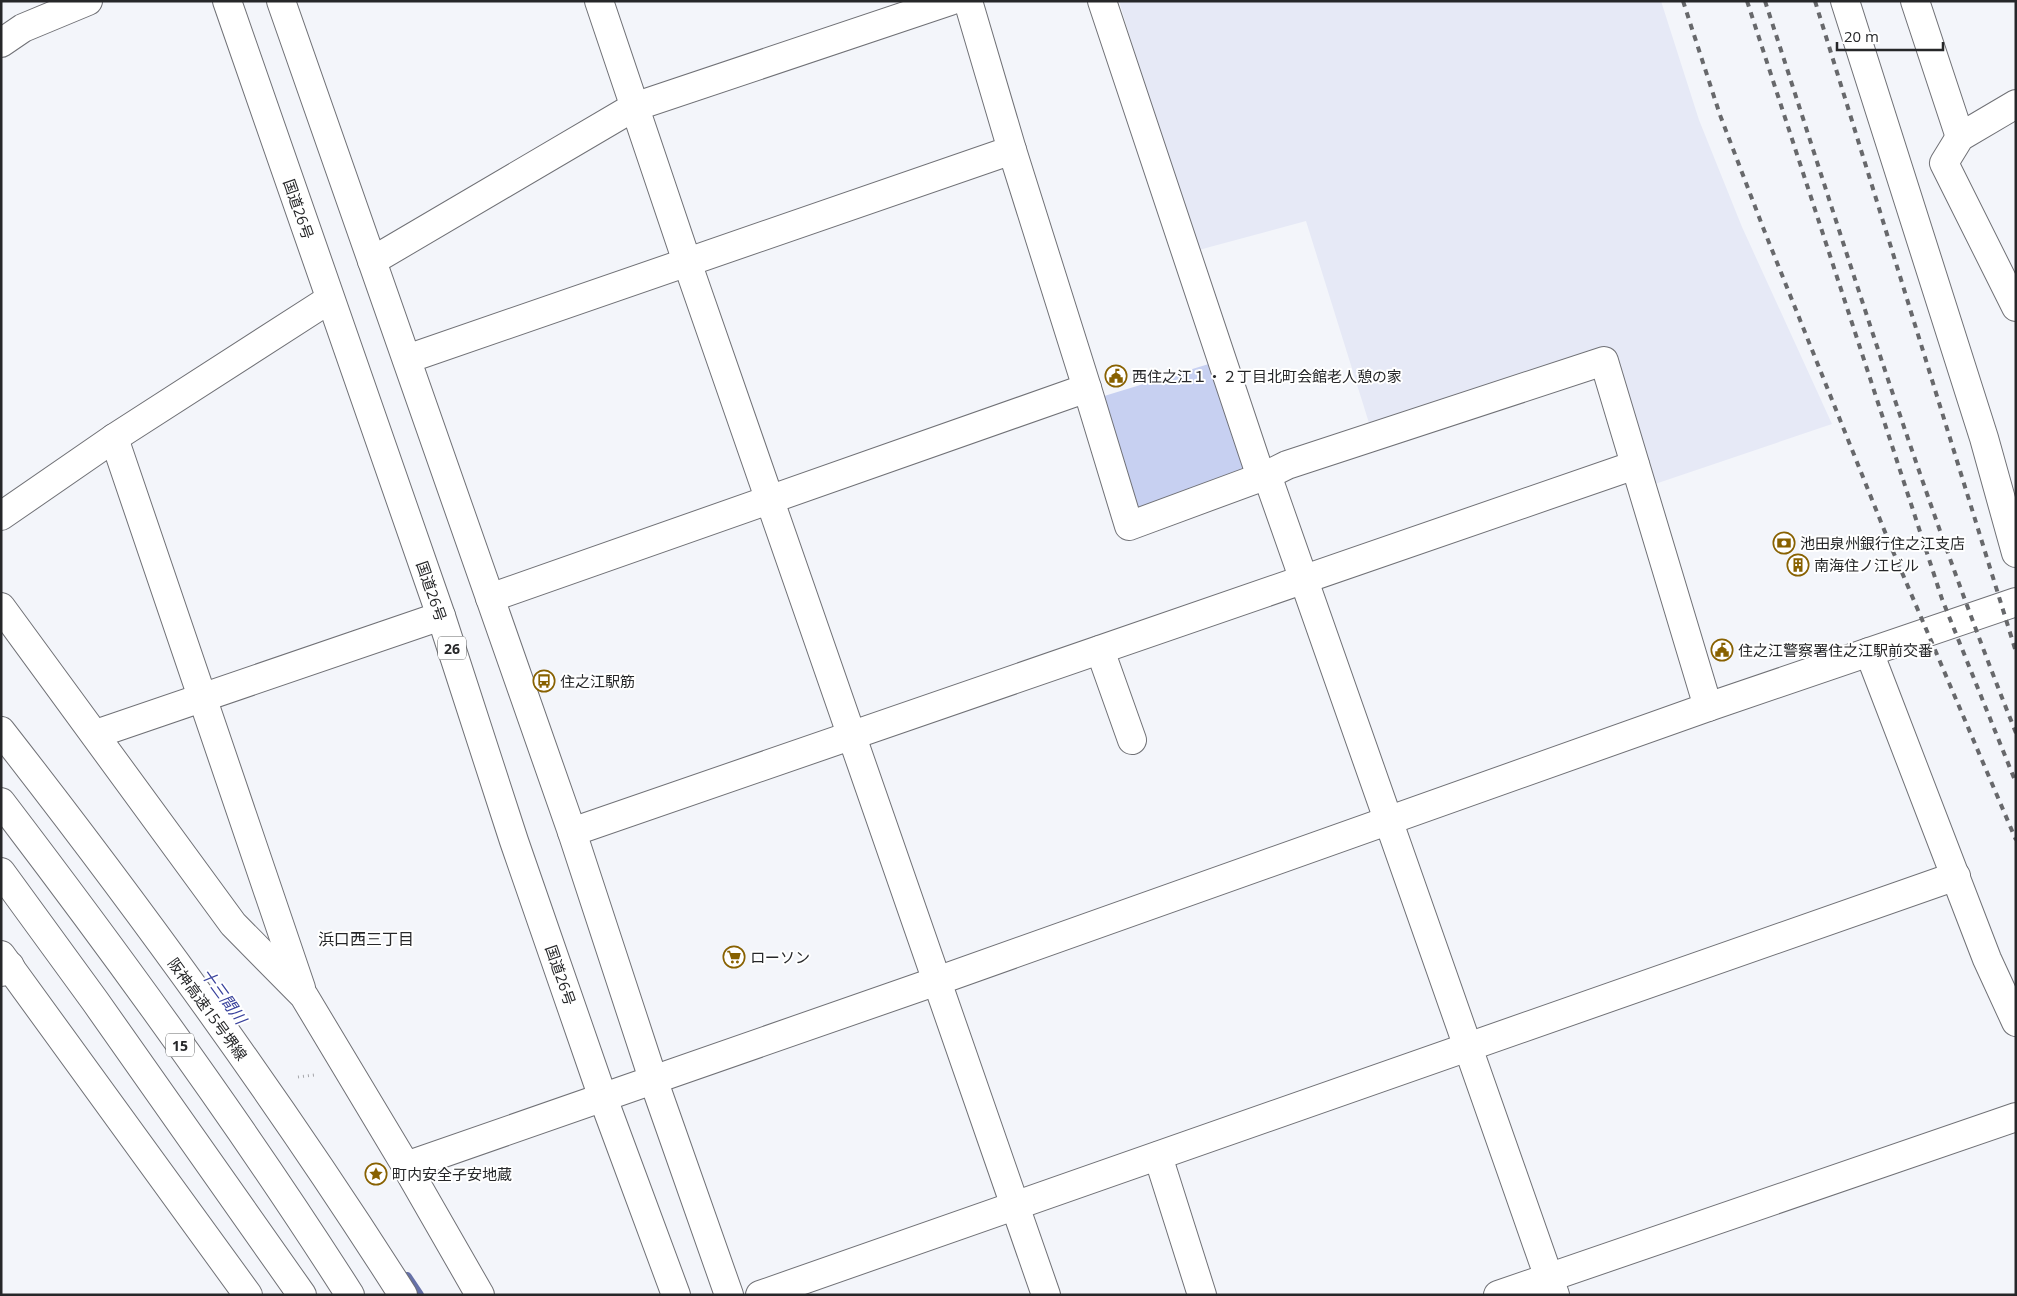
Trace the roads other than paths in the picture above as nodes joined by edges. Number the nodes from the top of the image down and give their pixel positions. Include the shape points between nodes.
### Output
1 (88, 1) edge
2 (227, 1) edge
3 (282, 1) edge
4 (599, 1) edge
5 (950, 1) edge
6 (968, 1) edge
7 (1102, 1) edge
8 (1845, 1) edge
9 (1915, 1) edge
10 (1, 43) edge
11 (2016, 104) edge
12 (634, 107) junction
13 (1960, 137) junction
14 (1012, 150) junction
15 (372, 261) junction
16 (687, 262) junction
17 (330, 299) junction
18 (2016, 307) edge
19 (407, 359) junction
20 (1087, 388) junction
21 (114, 438) junction
22 (1635, 465) junction
23 (1264, 476) junction
24 (770, 500) junction
25 (1, 516) edge
26 (2016, 553) edge
27 (1303, 580) junction
28 (490, 598) junction
29 (2016, 602) edge
30 (1, 607) edge
31 (441, 616) junction
32 (1100, 650) junction
33 (1869, 652) junction
34 (201, 698) junction
35 (1708, 707) junction
36 (1, 731) edge
37 (96, 734) junction
38 (852, 736) junction
39 (1132, 740) dead end
40 (1, 802) edge
41 (1389, 819) junction
42 (572, 832) junction
43 (1, 872) edge
44 (1956, 876) junction
45 (4, 964) edge
46 (937, 981) junction
47 (304, 996) junction
48 (2016, 1022) edge
49 (1468, 1047) junction
50 (653, 1079) junction
51 (603, 1098) junction
52 (2016, 1118) edge
53 (1158, 1156) junction
54 (406, 1166) junction
55 (1015, 1206) junction
56 (1552, 1286) edge
57 (248, 1295) edge
58 (302, 1295) edge
59 (350, 1295) edge
60 (403, 1295) edge
61 (480, 1295) edge
62 (676, 1295) edge
63 (729, 1295) edge
64 (760, 1295) edge
65 (1046, 1295) edge
66 (1202, 1295) edge
67 (1498, 1295) edge

1 - 10 main road via 24,28
2 - 17 main road, 国道26号 / 26
3 - 15 main road
4 - 12 main road
5 - 12 main road
6 - 14 main road
7 - 23 main road
8 - 26 main road via 1984,438
9 - 13 main road
11 - 13 main road
12 - 15 main road
12 - 16 main road
13 - 18 main road via 1944,163
14 - 16 main road
14 - 20 main road
15 - 19 main road
16 - 19 main road
16 - 24 main road
17 - 21 main road
17 - 31 main road, 国道26号 / 26
19 - 28 main road
20 - 23 main road via 1129,526
20 - 24 main road
21 - 25 main road
21 - 34 main road
22 - 23 main road via 1604,361 1287,465
22 - 27 main road
22 - 35 main road
23 - 27 main road
24 - 28 main road
24 - 38 main road
27 - 32 main road
27 - 41 main road
28 - 42 main road
29 - 33 main road
30 - 37 main road
31 - 34 main road
31 - 51 main road, 国道26号 / 26
32 - 38 main road
32 - 39 main road
33 - 35 main road
33 - 44 main road
34 - 37 main road
34 - 47 main road
35 - 41 main road
36 - 60 main road, 阪神高速15号堺線 via 223,1028
37 - 47 main road via 233,924
38 - 42 main road
38 - 46 main road
40 - 59 main road, 15 via 188,1056
41 - 46 main road
41 - 49 main road
42 - 50 main road
43 - 58 main road
44 - 48 main road
44 - 49 main road
45 - 57 main road
46 - 50 main road
46 - 55 main road
47 - 54 main road
49 - 53 main road
49 - 56 main road
50 - 51 main road
50 - 63 main road
51 - 54 main road
51 - 62 main road, 国道26号 / 26
52 - 56 main road
53 - 55 main road
53 - 66 main road
54 - 61 main road
55 - 64 main road
55 - 65 main road
56 - 67 main road

